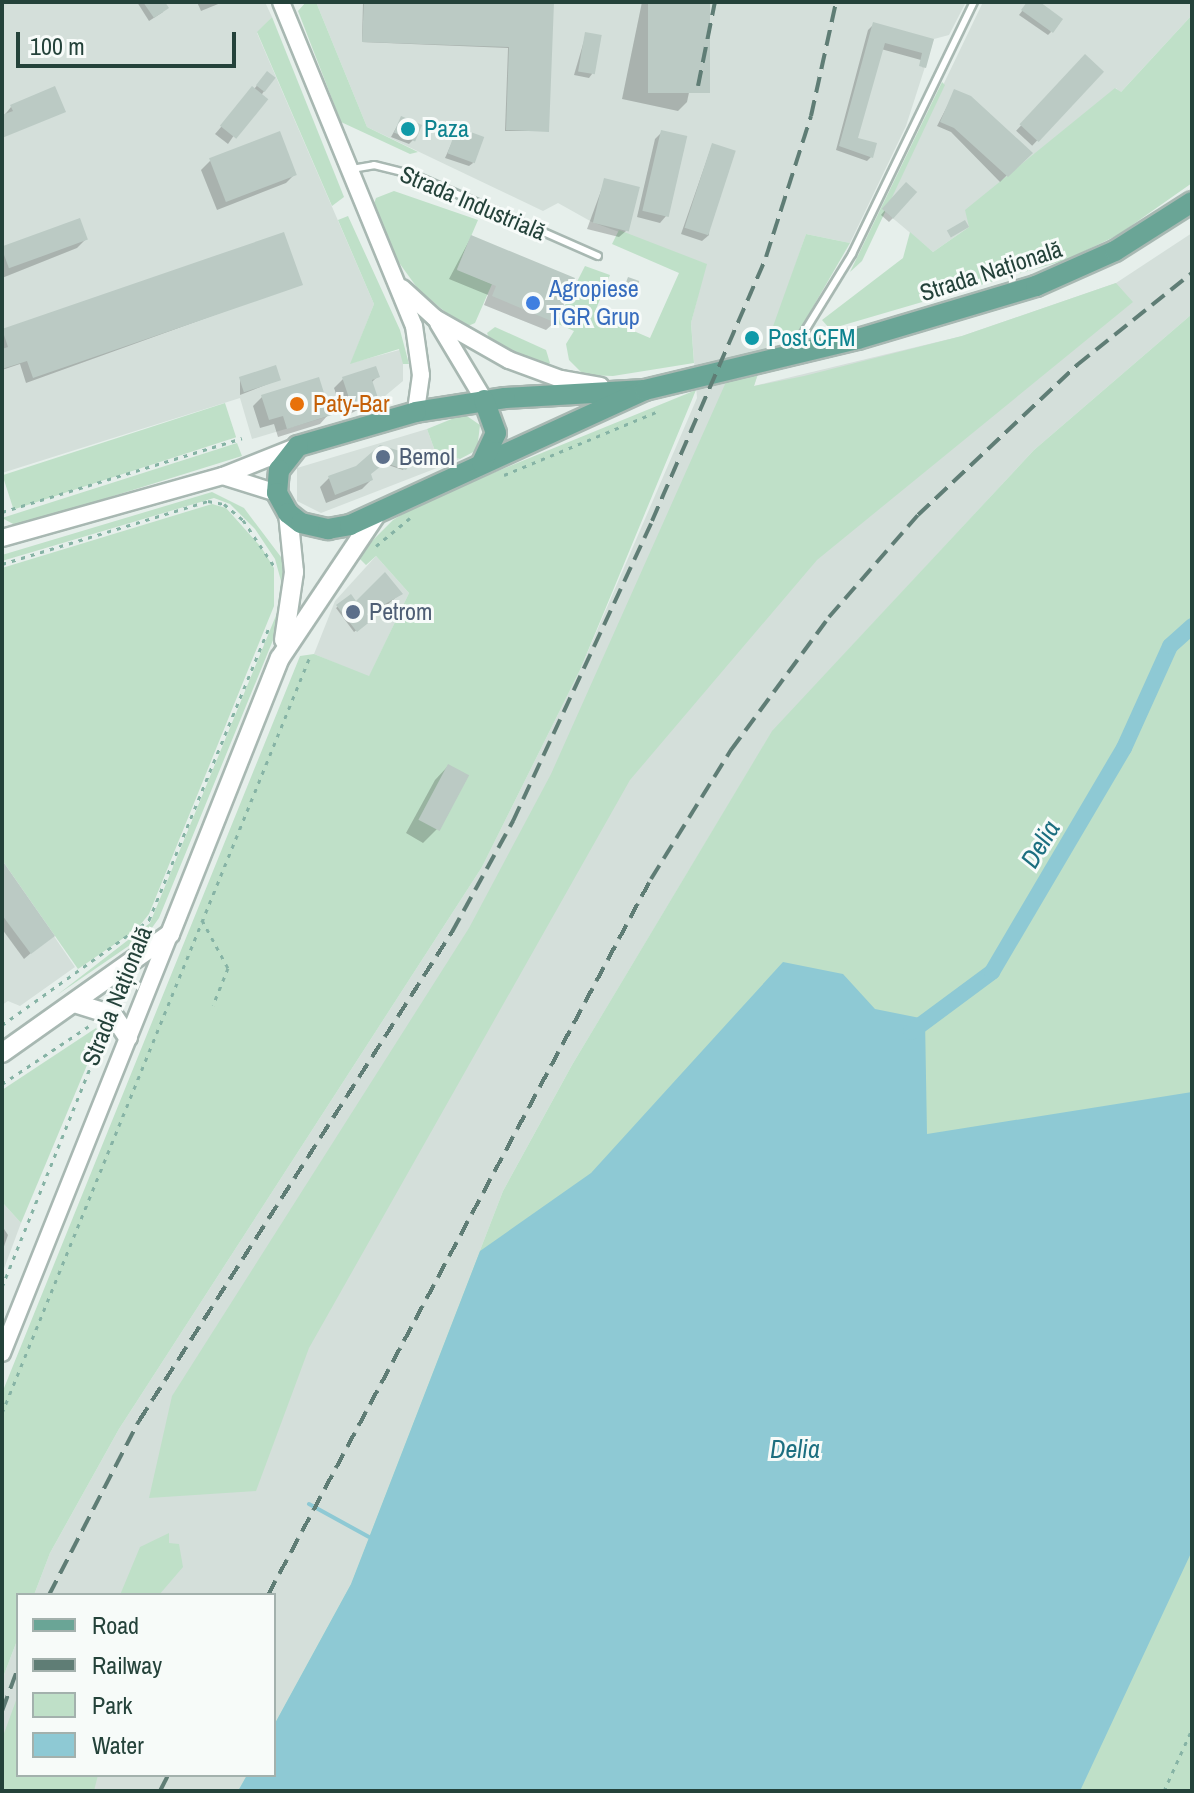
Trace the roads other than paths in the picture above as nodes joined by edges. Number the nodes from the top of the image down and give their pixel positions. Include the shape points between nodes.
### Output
1 (281, 2) edge
2 (974, 2) edge
3 (346, 170) junction
4 (1192, 202) edge
5 (598, 256) dead end
6 (398, 284) junction
7 (435, 318) junction
8 (791, 353) junction
9 (645, 390) junction
10 (484, 400) junction
11 (416, 412) junction
12 (298, 446) junction
13 (488, 471) junction
14 (223, 476) junction
15 (277, 493) junction
16 (380, 509) junction
17 (288, 513) junction
18 (2, 538) edge
19 (280, 658) junction
20 (170, 934) junction
21 (74, 1003) junction
22 (128, 1037) junction
23 (2, 1053) edge
24 (2, 1353) edge

1 - 3 street
2 - 8 lane via 852,254
3 - 5 lane, Strada Industrială via 394,168
3 - 6 street
4 - 8 main road, Strada Națională via 1115,251 1036,286
6 - 7 street
6 - 11 street via 419,353
7 - 9 street via 533,370 585,385
7 - 10 street
8 - 9 main road, Strada Națională
9 - 10 main road, Strada Națională
9 - 13 main road, Strada Națională
10 - 11 main road, Strada Națională
10 - 13 main road via 496,433
11 - 12 main road, Strada Națională
12 - 14 street
12 - 15 main road via 279,470
13 - 16 main road, Strada Națională
14 - 15 street
14 - 18 street
15 - 17 main road, Strada Națională
16 - 17 main road, Strada Națională via 340,529 309,525
16 - 19 main road, Strada Națională
17 - 19 main road, Strada Națională via 294,572
19 - 20 main road, Strada Națională
20 - 21 main road
20 - 22 street, Strada Națională
21 - 22 main road via 113,1015
21 - 23 main road
22 - 24 street, Strada Națională

